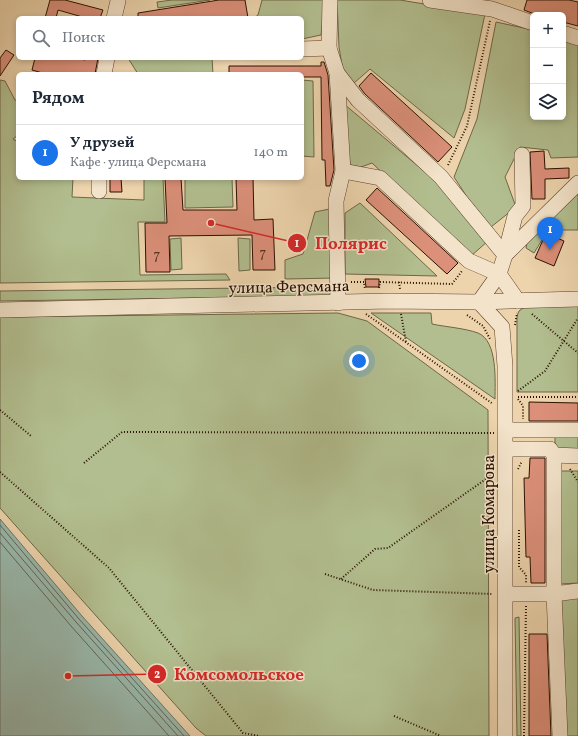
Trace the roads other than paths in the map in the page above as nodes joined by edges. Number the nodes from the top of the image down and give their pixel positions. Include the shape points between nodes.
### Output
1 (119, 0) edge
2 (330, 0) edge
3 (430, 0) edge
4 (115, 16) edge
5 (530, 22) edge
6 (566, 34) edge
7 (578, 38) edge
8 (329, 48) junction
9 (304, 49) edge
10 (107, 60) edge
11 (104, 72) edge
12 (338, 74) junction
13 (522, 155) dead end
14 (343, 171) junction
15 (578, 183) edge
16 (505, 255) junction
17 (499, 274) junction
18 (578, 299) edge
19 (479, 302) junction
20 (338, 303) junction
21 (518, 306) junction
22 (0, 310) edge
23 (509, 329) junction
24 (578, 430) edge
25 (502, 432) junction
26 (507, 449) junction
27 (554, 455) junction
28 (578, 456) edge
29 (578, 591) edge
30 (500, 594) junction
31 (554, 594) junction
32 (505, 736) edge
33 (560, 736) edge

1 - 4 street
2 - 8 street
3 - 5 street via 492,9
6 - 7 street
8 - 9 street
8 - 12 street
10 - 11 street
12 - 14 street
12 - 16 street via 358,100 442,177
13 - 16 street via 523,206 515,216
14 - 17 street via 380,178 469,261
14 - 20 street via 336,201
15 - 16 street
16 - 17 street
17 - 19 street
17 - 21 street
18 - 21 street, улица Ферсмана
19 - 20 street, улица Ферсмана
19 - 21 street, улица Ферсмана
19 - 23 street
20 - 22 street, улица Ферсмана
21 - 23 street via 507,314
23 - 25 street, улица Комарова
24 - 25 street
25 - 26 street, улица Комарова
26 - 27 street via 550,449
26 - 30 street, улица Комарова
27 - 28 street
27 - 31 street
29 - 31 street
30 - 31 street
30 - 32 street, улица Комарова
31 - 33 street

